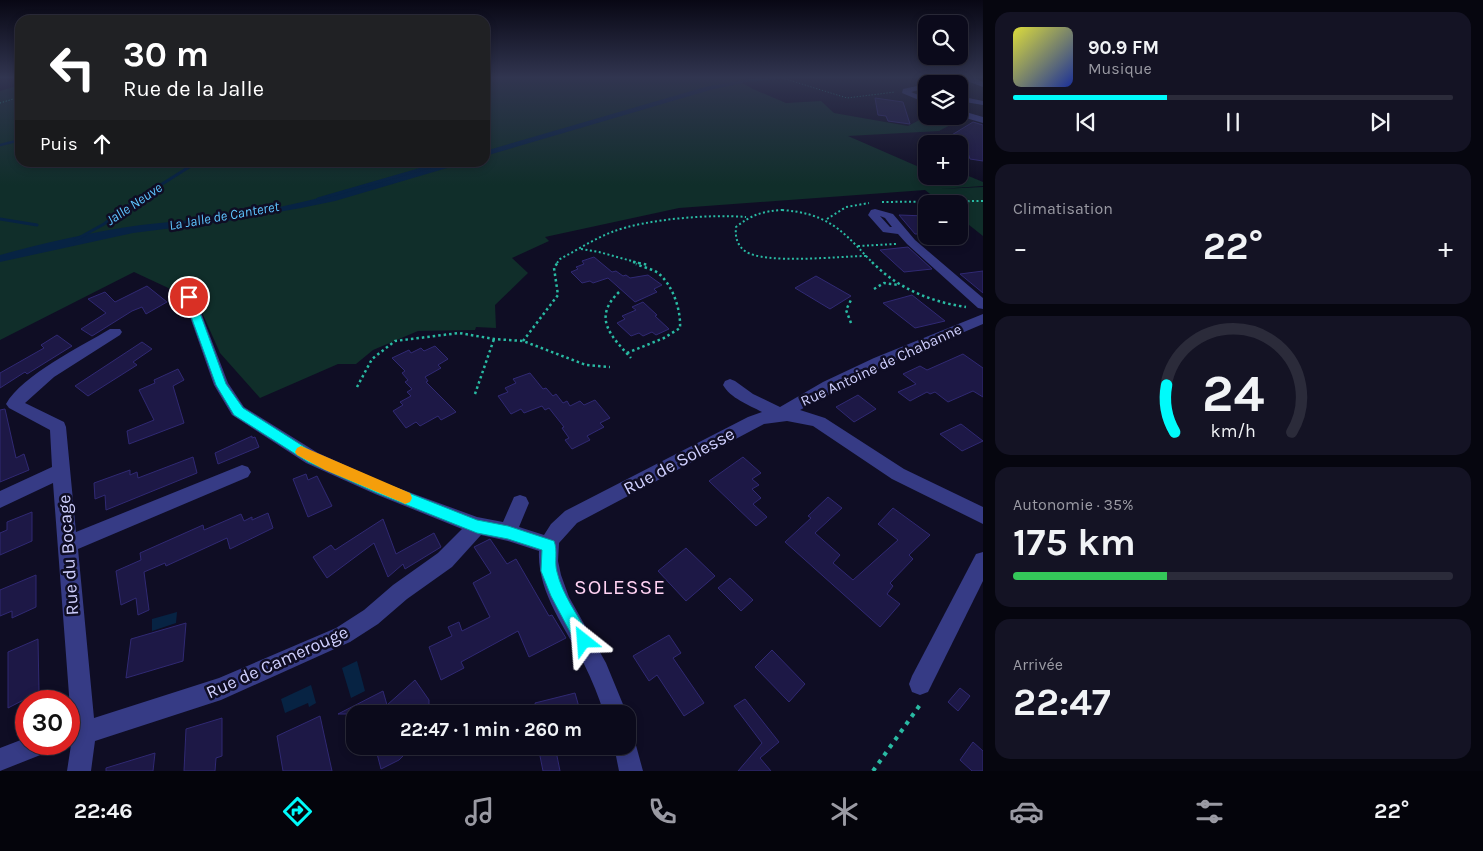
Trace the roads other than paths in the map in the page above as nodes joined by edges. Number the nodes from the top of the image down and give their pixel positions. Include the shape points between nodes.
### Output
1 (968, 116) edge
2 (983, 120) edge
3 (901, 230) dead end
4 (189, 297) dead end
5 (983, 305) edge
6 (983, 319) edge
7 (116, 332) dead end
8 (730, 385) dead end
9 (7, 406) edge
10 (780, 414) junction
11 (60, 471) junction
12 (242, 472) dead end
13 (0, 500) edge
14 (520, 503) dead end
15 (983, 516) edge
16 (477, 526) junction
17 (508, 532) junction
18 (69, 544) junction
19 (549, 545) junction
20 (983, 561) edge
21 (920, 684) dead end
22 (77, 690) edge
23 (612, 705) edge
24 (80, 732) edge
25 (15, 754) edge
26 (78, 755) edge
27 (628, 755) edge
28 (0, 760) edge
29 (79, 771) edge
30 (631, 771) edge

1 - 2 street
3 - 5 street
4 - 16 street via 221,385 238,412 312,458
6 - 10 street, Rue Antoine de Chabanne via 920,344 806,398
7 - 9 street, Rue du Bocage via 58,367
8 - 10 street
9 - 11 street, Rue du Bocage via 58,428
10 - 15 street, Rue de Solesse via 800,415 819,422 898,474
10 - 19 street, Rue de Solesse via 754,421 571,517
11 - 13 street
11 - 18 street, Rue du Bocage
12 - 18 street
14 - 17 street
16 - 17 street
16 - 24 street, Rue de Camerouge via 445,560 343,635 221,690
17 - 19 street
18 - 22 street, Rue du Bocage
19 - 23 street via 549,571 556,590 592,658
20 - 21 street
25 - 28 street
26 - 29 street
27 - 30 street

